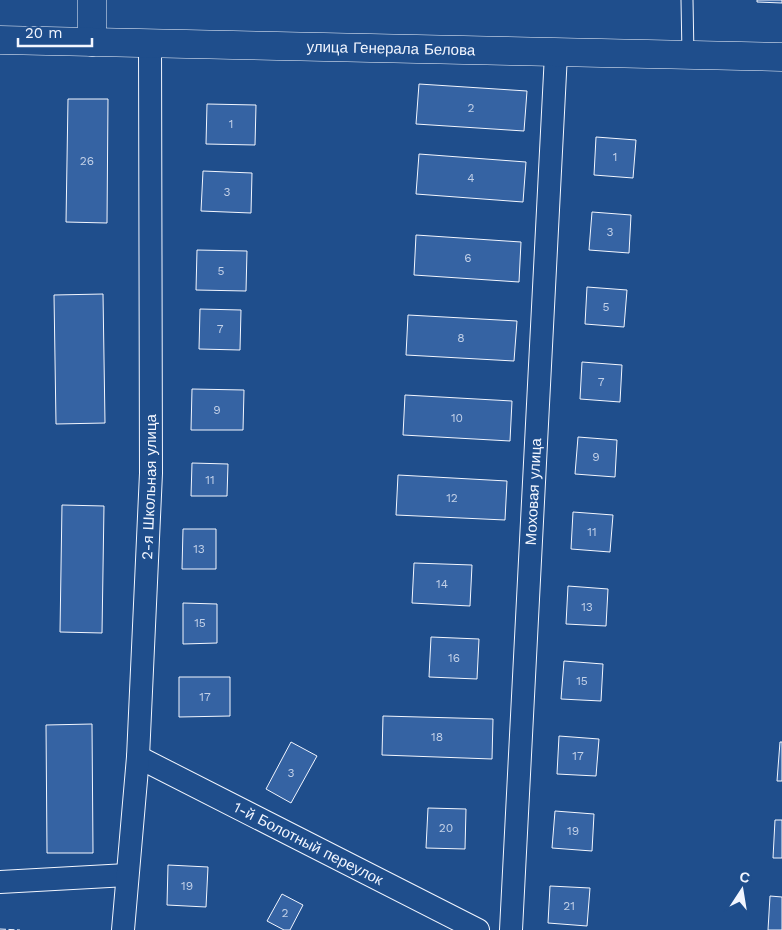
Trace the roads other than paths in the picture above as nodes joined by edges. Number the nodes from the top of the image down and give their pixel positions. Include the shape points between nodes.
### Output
1 (92, 0) edge
2 (687, 0) edge
3 (0, 40) edge
4 (92, 42) junction
5 (150, 43) junction
6 (556, 54) junction
7 (688, 55) junction
8 (782, 57) edge
9 (138, 756) junction
10 (127, 875) junction
11 (0, 882) edge
12 (123, 930) edge
13 (478, 930) edge
14 (511, 930) edge

1 - 4 street
2 - 7 lane
3 - 4 street, улица Генерала Белова
4 - 5 street, улица Генерала Белова
5 - 6 street, улица Генерала Белова
5 - 9 street, 2-я Школьная улица via 151,473
6 - 7 street, улица Генерала Белова
6 - 14 street, Моховая улица
7 - 8 street, улица Генерала Белова
9 - 10 street, 2-я Школьная улица
9 - 13 street, 1-й Болотный переулок
10 - 11 street
10 - 12 street, 2-я Школьная улица

